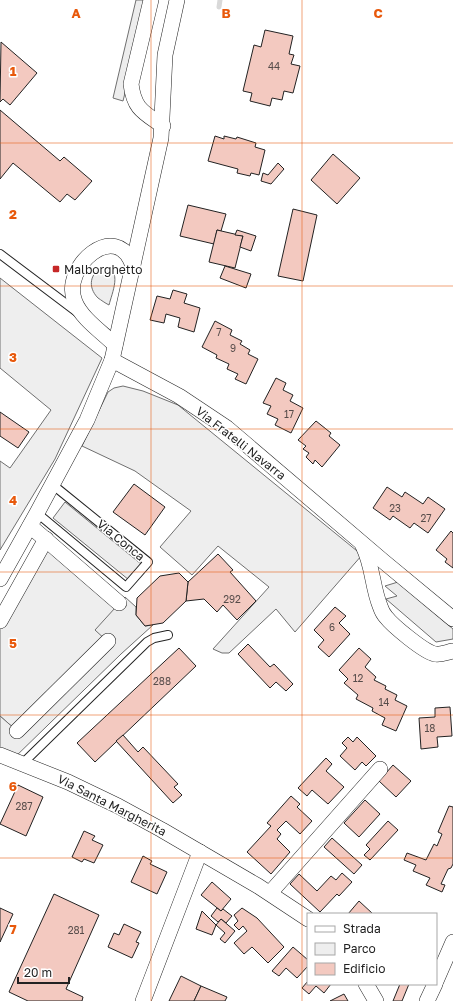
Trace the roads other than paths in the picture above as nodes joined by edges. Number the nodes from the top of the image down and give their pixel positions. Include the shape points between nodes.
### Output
1 (151, 0) edge
2 (177, 0) edge
3 (163, 126) junction
4 (0, 254) edge
5 (132, 266) junction
6 (90, 322) junction
7 (115, 344) junction
8 (112, 360) junction
9 (53, 485) junction
10 (34, 519) junction
11 (46, 539) junction
12 (361, 542) junction
13 (0, 579) edge
14 (119, 603) dead end
15 (453, 619) edge
16 (0, 621) edge
17 (168, 635) dead end
18 (108, 641) dead end
19 (453, 651) edge
20 (17, 730) dead end
21 (0, 756) edge
22 (22, 764) junction
23 (380, 769) dead end
24 (200, 852) junction
25 (270, 893) junction
26 (307, 918) edge
27 (453, 942) edge
28 (437, 978) edge
29 (367, 985) edge
30 (434, 985) edge
31 (143, 1001) edge
32 (376, 1001) edge
33 (427, 1001) edge

1 - 3 street via 131,84 136,105
2 - 3 street via 165,54
3 - 5 street via 155,173
4 - 6 lane
5 - 6 street via 124,251 114,246 103,246 84,260 74,281 72,293 75,303
5 - 7 street
6 - 7 street
7 - 8 street
8 - 9 street via 87,420
8 - 12 street, Via Fratelli Navarra via 178,396 227,428
9 - 10 street
9 - 10 lane, Via Conca via 148,562 126,587
10 - 11 street
10 - 13 street
11 - 14 street
11 - 16 street
12 - 15 street, Via Fratelli Navarra
12 - 19 street, Via Fratelli Navarra via 368,556 380,606 385,616 428,651 435,654
17 - 22 lane via 147,642
18 - 20 street
21 - 22 street, Via Santa Margherita
22 - 24 street, Via Santa Margherita via 118,806
23 - 25 street
24 - 25 street, Via Santa Margherita
24 - 31 street
25 - 26 street, Via Santa Margherita
27 - 28 street
29 - 32 street
30 - 33 street

